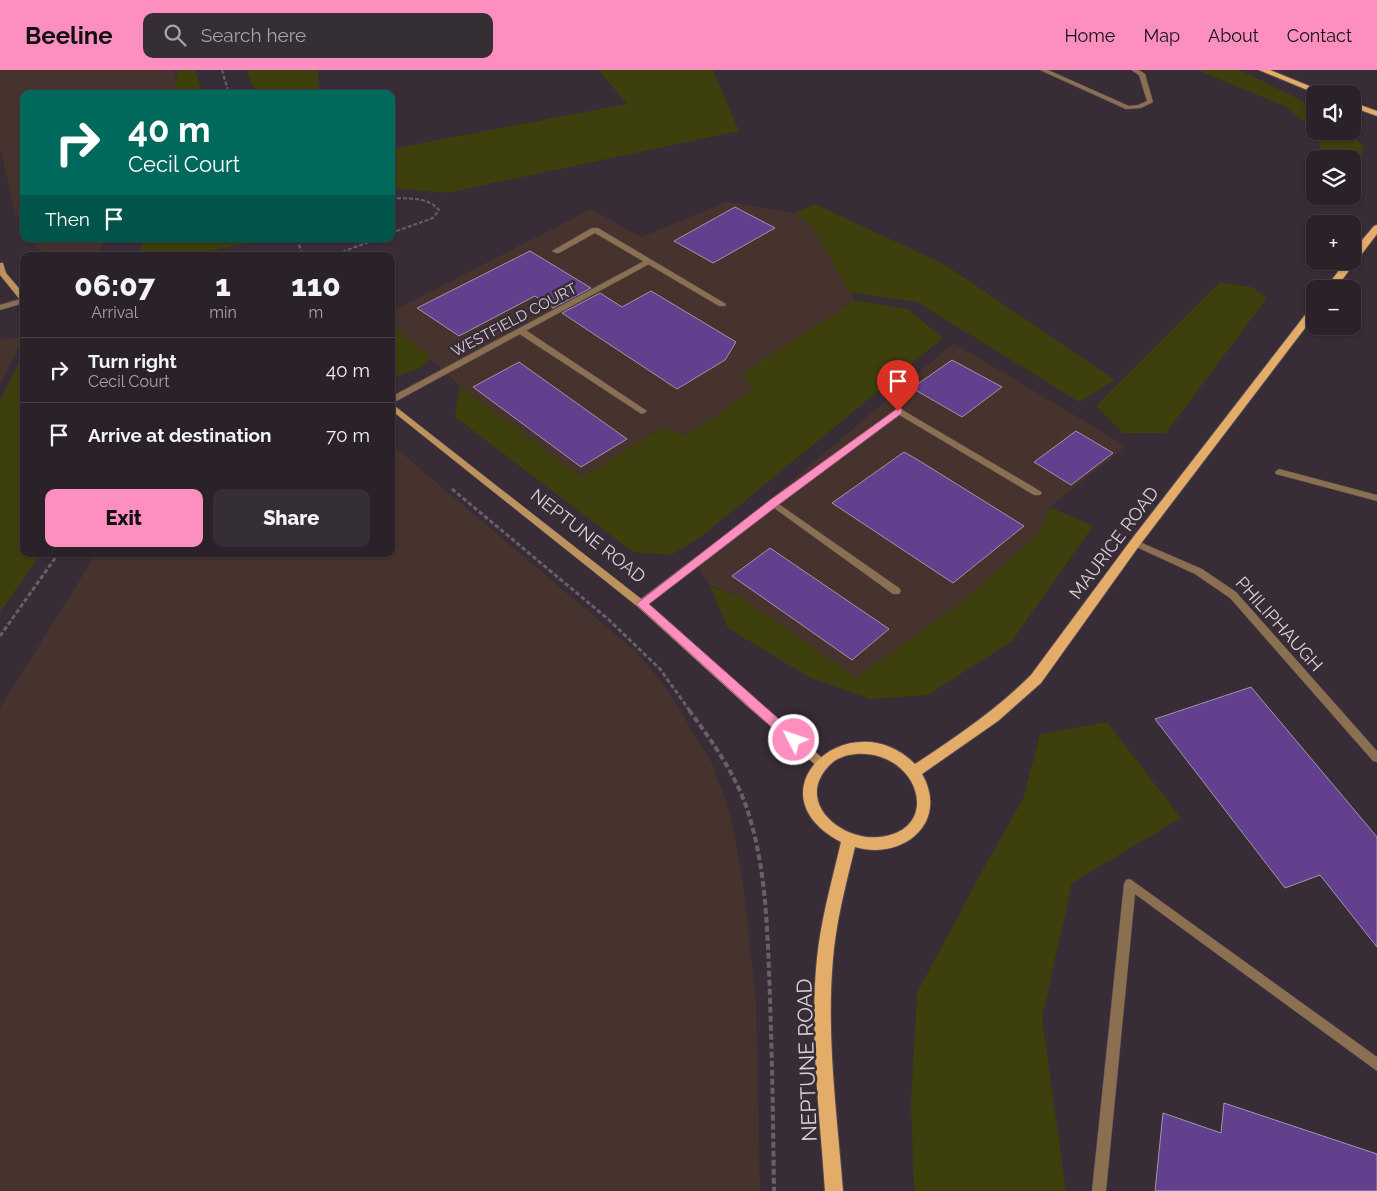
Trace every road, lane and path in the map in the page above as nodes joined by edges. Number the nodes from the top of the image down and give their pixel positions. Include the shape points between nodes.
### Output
1 (222, 70) edge
2 (1043, 70) edge
3 (1134, 70) edge
4 (1263, 70) edge
5 (1306, 87) edge
6 (227, 90) edge
7 (1361, 108) edge
8 (1377, 114) edge
9 (395, 198) edge
10 (1377, 228) edge
11 (395, 232) edge
12 (369, 242) edge
13 (1361, 248) edge
14 (556, 251) dead end
15 (342, 252) edge
16 (649, 262) junction
17 (0, 265) edge
18 (1344, 270) edge
19 (1337, 280) edge
20 (20, 294) edge
21 (20, 300) edge
22 (722, 304) dead end
23 (0, 308) edge
24 (1306, 320) edge
25 (521, 331) junction
26 (395, 399) edge
27 (395, 409) edge
28 (643, 411) dead end
29 (1279, 472) dead end
30 (451, 488) dead end
31 (1037, 493) dead end
32 (1377, 498) edge
33 (773, 503) junction
34 (1135, 543) junction
35 (56, 557) edge
36 (896, 591) dead end
37 (642, 604) junction
38 (0, 636) edge
39 (1377, 758) edge
40 (822, 764) junction
41 (915, 772) junction
42 (849, 840) junction
43 (1377, 1065) edge
44 (774, 1191) edge
45 (834, 1191) edge
46 (1099, 1191) edge

1 - 6 path
2 - 3 street via 1128,108 1150,102 1142,74
4 - 5 main road
7 - 8 main road
9 - 11 path via 426,201 439,210 433,218
10 - 13 main road
12 - 15 path
14 - 16 street via 595,230
16 - 22 street
16 - 25 street, WESTFIELD COURT
17 - 20 street
18 - 19 main road
21 - 23 street
24 - 34 main road, MAURICE ROAD
25 - 26 street, WESTFIELD COURT
25 - 28 street
27 - 37 street, NEPTUNE ROAD
29 - 32 street
30 - 44 path via 608,619 660,669 716,747 735,782 753,830 762,869 771,1014
31 - 33 street via 898,411
33 - 36 street
33 - 37 street
34 - 39 street, PHILIPHAUGH via 1197,570 1233,595
34 - 41 main road, MAURICE ROAD via 1036,680 991,720
35 - 38 path
37 - 40 street, NEPTUNE ROAD
40 - 41 main road via 834,754 869,748 903,760
40 - 42 main road via 813,776 810,790 812,805 832,832
41 - 42 main road via 923,786 926,801 923,815 914,828 902,838 885,844
42 - 45 main road, NEPTUNE ROAD via 825,958 822,1014
43 - 46 street via 1130,884

